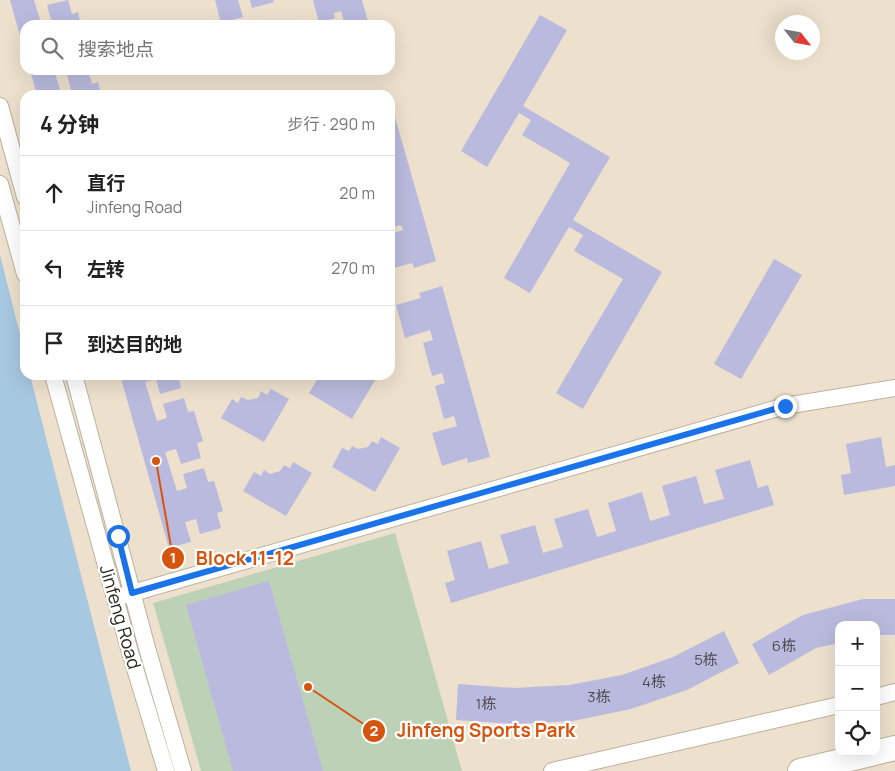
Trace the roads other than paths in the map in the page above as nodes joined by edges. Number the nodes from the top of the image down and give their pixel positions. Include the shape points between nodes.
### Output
1 (0, 106) edge
2 (20, 180) edge
3 (0, 184) edge
4 (20, 256) edge
5 (54, 380) edge
6 (75, 380) edge
7 (895, 388) edge
8 (132, 593) junction
9 (115, 598) junction
10 (895, 692) edge
11 (880, 695) edge
12 (835, 706) edge
13 (895, 748) edge
14 (166, 771) edge
15 (183, 771) edge
16 (552, 771) edge
17 (800, 771) edge

1 - 2 street
3 - 4 street
5 - 9 street, Jinfeng Road
6 - 8 street, Jinfeng Road
7 - 8 street via 785,406
8 - 9 street
8 - 15 street, Jinfeng Road
9 - 14 street, Jinfeng Road
10 - 11 street
12 - 16 street
13 - 17 highway

